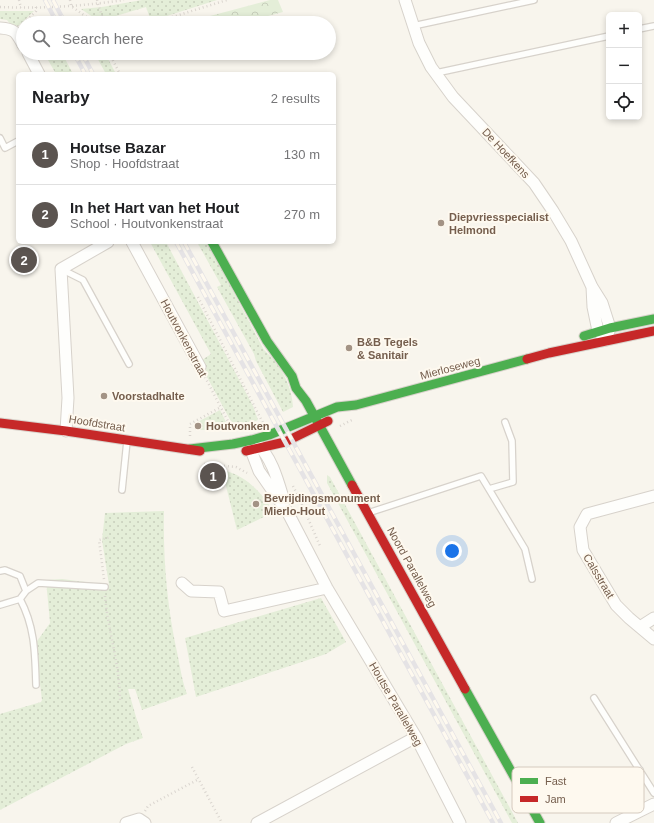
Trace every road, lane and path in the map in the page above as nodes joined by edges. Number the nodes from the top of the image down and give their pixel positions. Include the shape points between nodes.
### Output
1 (19, 0) edge
2 (70, 0) edge
3 (97, 0) edge
4 (124, 0) edge
5 (227, 0) edge
6 (405, 0) edge
7 (534, 0) edge
8 (72, 6) junction
9 (0, 7) edge
10 (36, 7) junction
11 (21, 8) junction
12 (31, 16) edge
13 (86, 16) edge
14 (102, 16) edge
15 (176, 16) edge
16 (413, 26) junction
17 (654, 26) edge
18 (0, 28) edge
19 (642, 28) edge
20 (16, 33) edge
21 (606, 37) edge
22 (32, 60) edge
23 (113, 60) edge
24 (38, 72) edge
25 (119, 72) edge
26 (436, 73) junction
27 (0, 138) edge
28 (16, 142) edge
29 (105, 244) edge
30 (133, 244) edge
31 (213, 244) edge
32 (61, 269) junction
33 (592, 287) junction
34 (198, 297) dead end
35 (654, 319) edge
36 (610, 328) junction
37 (654, 330) edge
38 (598, 332) junction
39 (606, 340) junction
40 (550, 353) junction
41 (129, 364) dead end
42 (200, 367) joint
43 (221, 407) junction
44 (316, 421) junction
45 (505, 422) dead end
46 (0, 423) edge
47 (263, 425) dead end
48 (66, 431) junction
49 (231, 435) dead end
50 (190, 438) dead end
51 (128, 440) junction
52 (255, 446) junction
53 (289, 479) dead end
54 (122, 490) dead end
55 (489, 490) junction
56 (267, 495) dead end
57 (654, 496) edge
58 (257, 503) dead end
59 (368, 513) junction
60 (111, 537) dead end
61 (320, 547) dead end
62 (0, 571) edge
63 (532, 579) dead end
64 (182, 583) dead end
65 (105, 587) junction
66 (327, 588) junction
67 (26, 591) junction
68 (20, 600) junction
69 (0, 605) edge
70 (654, 618) edge
71 (640, 627) junction
72 (654, 639) edge
73 (36, 684) dead end
74 (594, 698) dead end
75 (120, 700) dead end
76 (416, 737) junction
77 (192, 767) dead end
78 (638, 767) edge
79 (512, 773) edge
80 (644, 777) edge
81 (199, 779) junction
82 (654, 793) edge
83 (654, 804) edge
84 (644, 809) edge
85 (534, 813) edge
86 (636, 813) edge
87 (142, 821) edge
88 (126, 823) edge
89 (222, 823) edge
90 (256, 823) edge
91 (460, 823) edge
92 (540, 823) edge
93 (616, 823) edge

1 - 11 path
2 - 8 path
3 - 14 path, bridge
4 - 8 path
5 - 15 path
6 - 16 street, De Hoefkens
7 - 16 lane
8 - 10 path
8 - 13 path
9 - 11 path
10 - 11 path
10 - 12 path
16 - 26 street, De Hoefkens via 419,43
17 - 19 lane
18 - 20 street via 12,29
21 - 26 lane
22 - 24 street
23 - 25 path
26 - 33 street, De Hoefkens via 453,97 534,183 571,241
27 - 28 lane via 5,148
29 - 32 street
30 - 42 street, Houtvonkenstraat
31 - 44 street, Noord Parallelweg via 267,341 292,376 296,388
32 - 41 lane via 83,280
32 - 48 street via 68,398
33 - 36 street, De Hoefkens via 602,302
33 - 38 street, De Hoefkens
34 - 47 path
35 - 36 street, Mierloseweg
36 - 38 street, Mierloseweg
36 - 39 street
37 - 39 street, Mierloseweg
38 - 39 street
38 - 40 street, Mierloseweg via 572,340
39 - 40 street, Mierloseweg
40 - 44 street, Mierloseweg via 356,405 337,407
42 - 43 path, Houtvonkenstraat
43 - 49 path, Houtvonkenstraat via 232,429
43 - 50 path via 190,424
44 - 52 street, Mierloseweg via 269,435
44 - 59 street, Noord Parallelweg
45 - 55 lane via 512,441 513,482
46 - 48 street, Hoofdstraat
48 - 51 street, Hoofdstraat
51 - 52 street, Hoofdstraat via 190,449 233,444
51 - 54 lane
52 - 66 street, Houtse Parallelweg via 259,471 288,513
53 - 61 path
55 - 59 lane via 481,476
55 - 63 lane via 525,549
56 - 58 path
57 - 71 street, Calsstraat via 587,514 580,527 583,550 616,605
59 - 79 street, Noord Parallelweg
60 - 65 path via 100,540
62 - 67 lane via 5,570 20,576
64 - 66 street via 192,591 219,592 224,611
65 - 67 lane via 38,583
65 - 75 path
66 - 76 street, Houtse Parallelweg
67 - 68 lane
68 - 69 lane
68 - 73 lane via 27,613 34,642
70 - 71 street
71 - 72 street, Calsstraat
74 - 78 lane
76 - 90 street
76 - 91 street, Houtse Parallelweg
77 - 81 path
80 - 82 lane
81 - 87 path via 148,806
81 - 89 path
83 - 84 street
85 - 92 street, Noord Parallelweg
86 - 93 street
87 - 88 street

